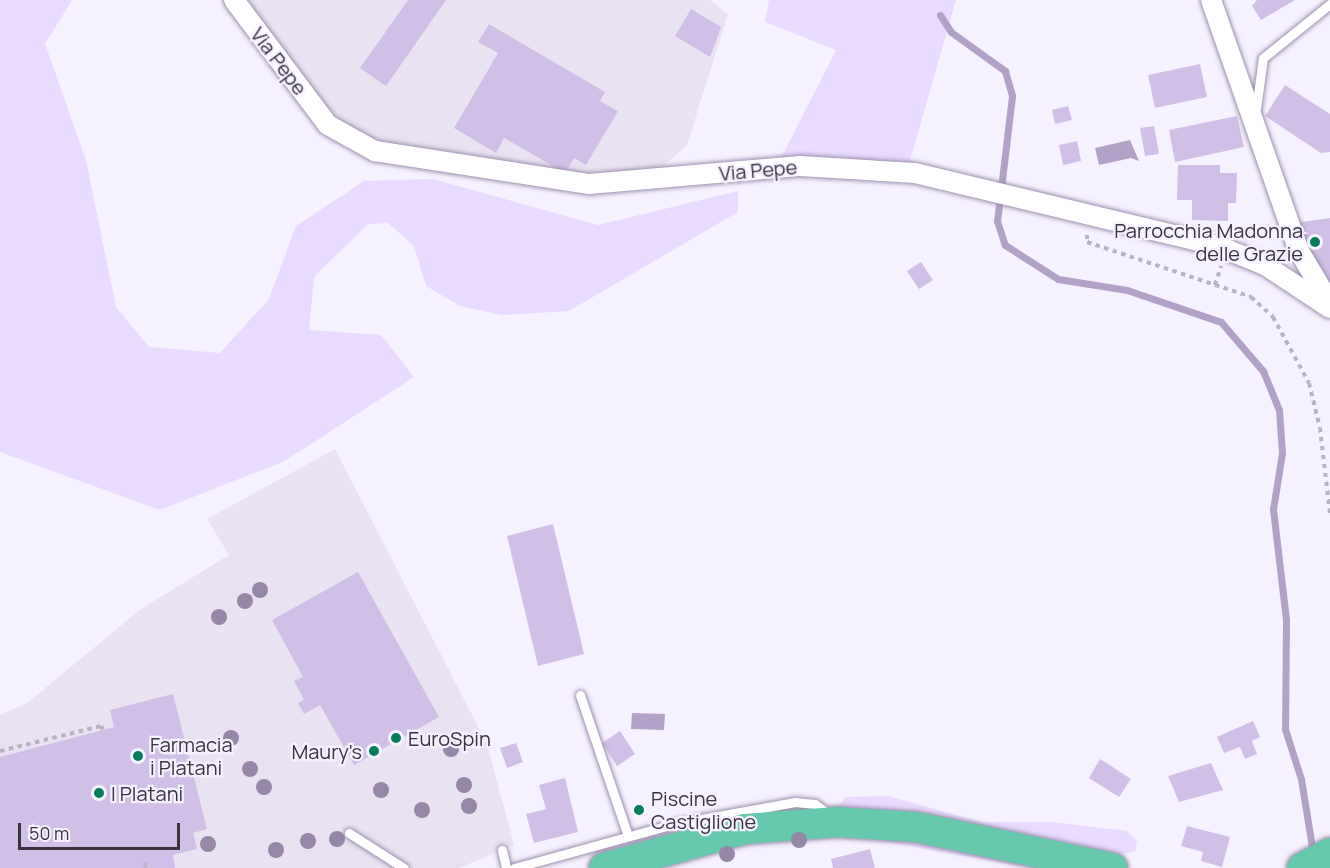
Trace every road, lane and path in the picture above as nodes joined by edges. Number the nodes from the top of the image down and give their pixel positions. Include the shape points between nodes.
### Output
1 (234, 0) edge
2 (1211, 0) edge
3 (1330, 4) edge
4 (1257, 137) junction
5 (1088, 213) junction
6 (1330, 302) edge
7 (1330, 308) edge
8 (1330, 514) edge
9 (580, 695) dead end
10 (103, 730) dead end
11 (0, 751) edge
12 (837, 822) junction
13 (349, 833) dead end
14 (628, 836) junction
15 (502, 850) dead end
16 (1330, 854) edge
17 (404, 868) edge
18 (506, 868) edge
19 (514, 868) edge
20 (604, 868) edge
21 (1113, 868) edge
22 (1302, 868) edge

1 - 5 street, Via Pepe via 328,125 375,151 574,184 822,165 892,170
2 - 4 street
3 - 4 lane via 1271,48 1259,65
4 - 6 street via 1302,258
5 - 7 street, Via Pepe via 1234,251
5 - 8 path via 1087,242 1251,297 1273,316 1309,383
9 - 14 lane
10 - 11 path via 102,726
12 - 14 lane via 821,807 801,802
12 - 20 main road via 745,829
12 - 21 main road via 916,827
13 - 17 lane
14 - 19 lane
15 - 18 lane
16 - 22 main road

